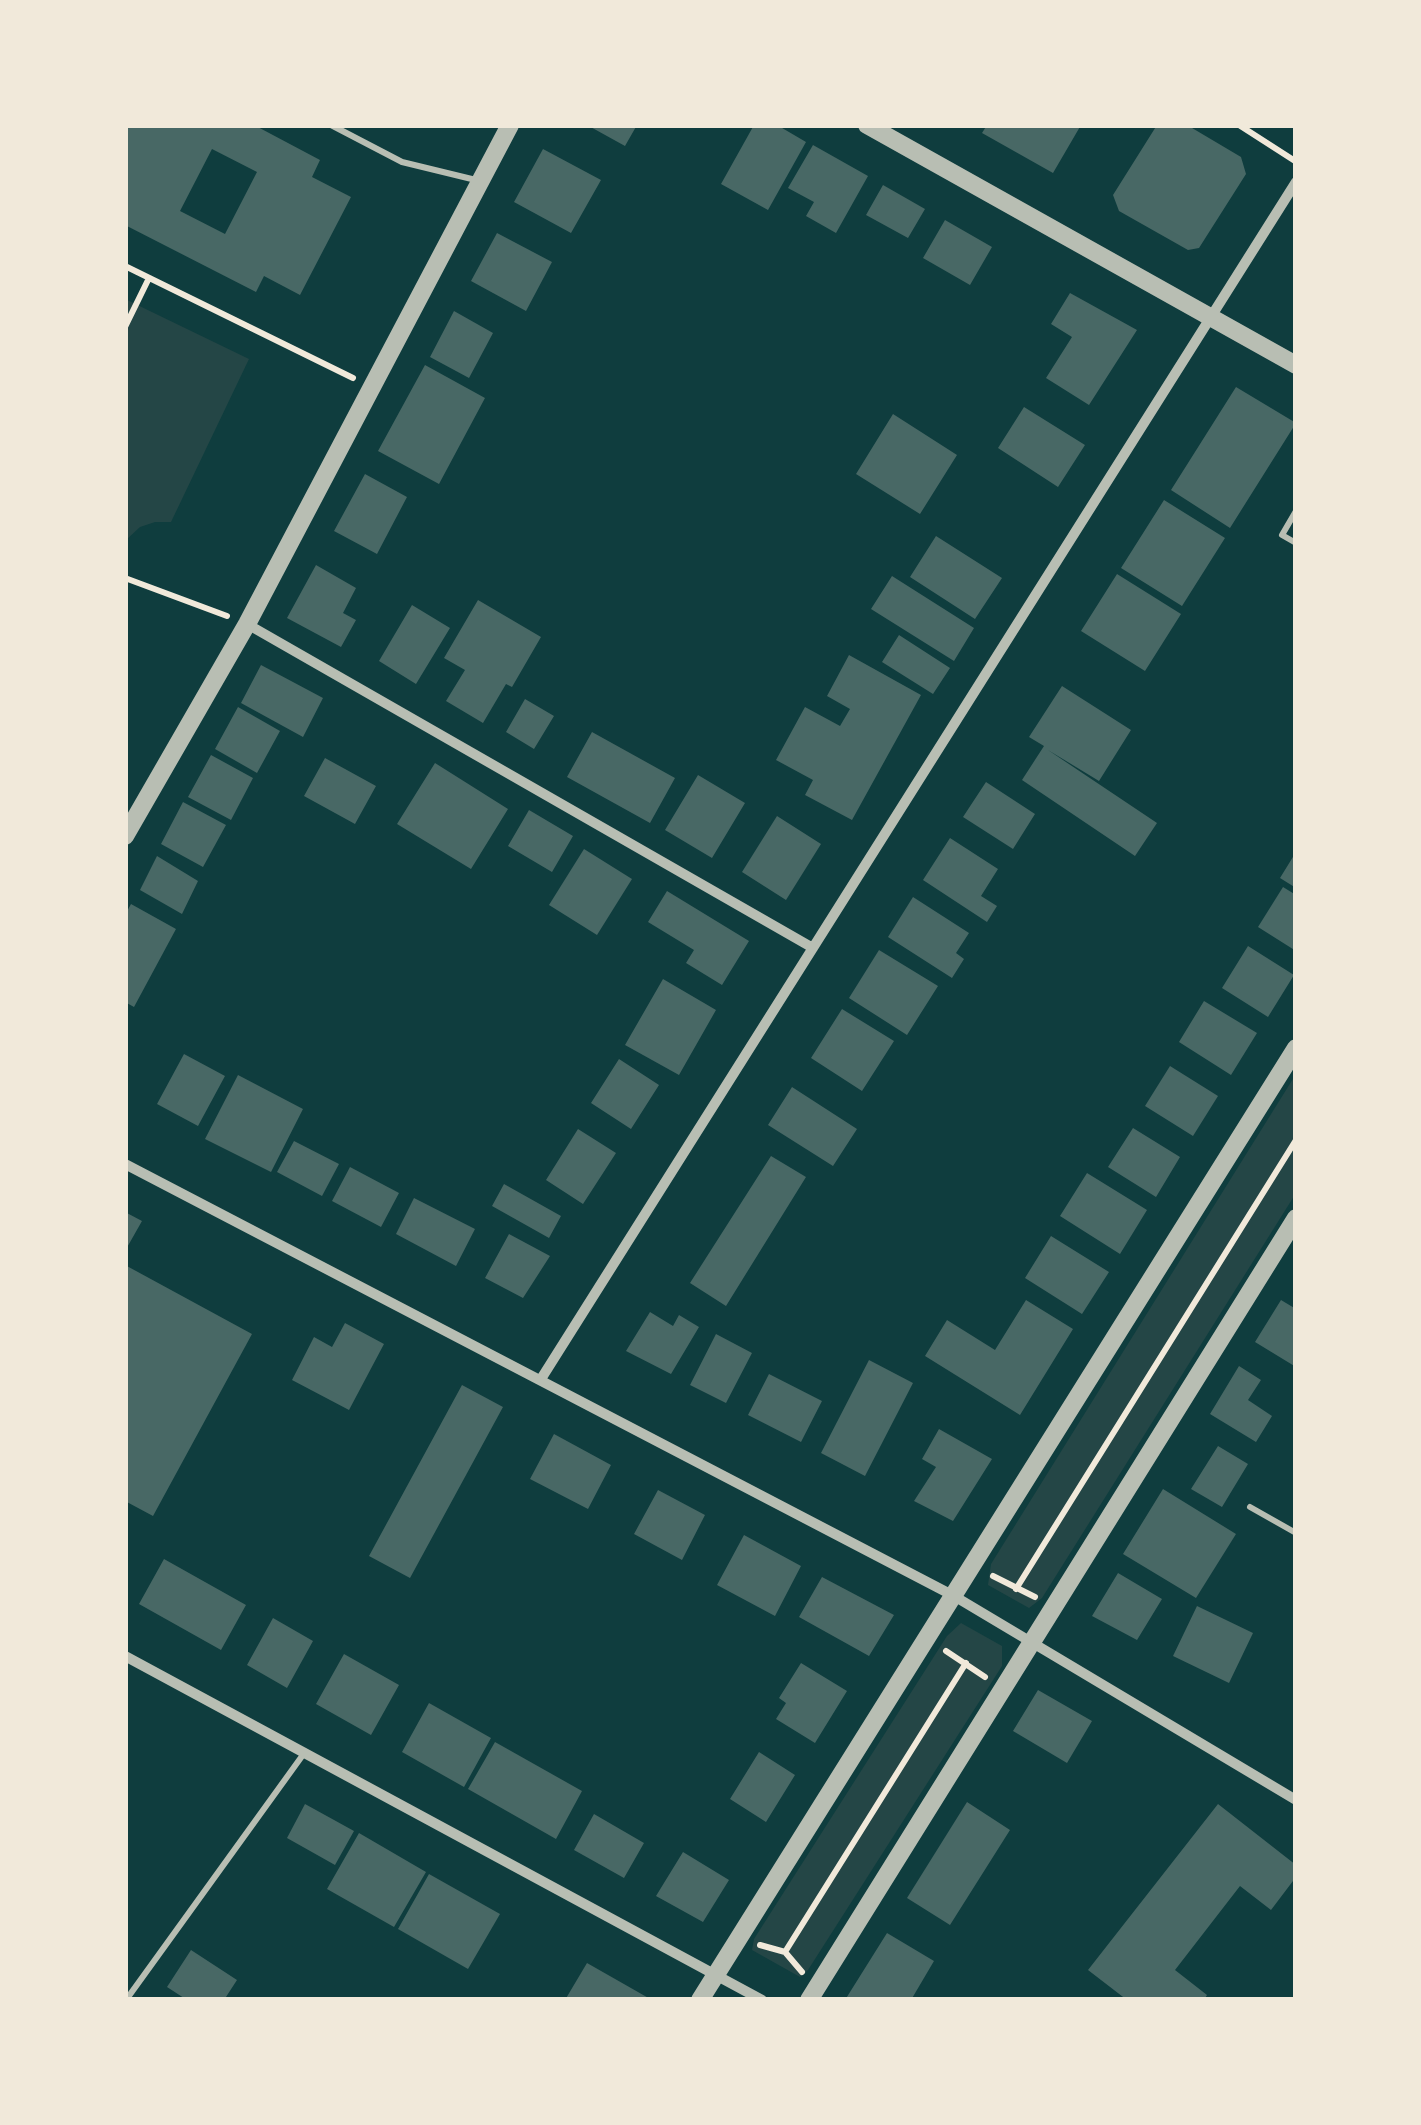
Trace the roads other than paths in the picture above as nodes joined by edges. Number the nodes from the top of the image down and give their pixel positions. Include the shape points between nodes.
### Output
1 (331, 125) edge
2 (510, 125) edge
3 (867, 125) edge
4 (481, 181) junction
5 (1296, 182) edge
6 (1211, 317) junction
7 (1296, 365) edge
8 (1296, 511) edge
9 (1296, 543) edge
10 (247, 624) junction
11 (125, 836) edge
12 (813, 948) junction
13 (1296, 1048) edge
14 (125, 1164) edge
15 (1296, 1218) edge
16 (541, 1379) junction
17 (1250, 1507) dead end
18 (1296, 1533) edge
19 (954, 1596) junction
20 (1032, 1642) junction
21 (125, 1656) edge
22 (306, 1751) junction
23 (1296, 1800) edge
24 (717, 1974) junction
25 (813, 1994) edge
26 (126, 2000) edge
27 (700, 2000) edge
28 (762, 2000) edge

1 - 4 lane via 402,162
2 - 4 street
3 - 6 street
4 - 10 street
5 - 6 street
6 - 7 street
6 - 12 street
8 - 9 lane via 1282,535
10 - 11 street
10 - 12 street
12 - 16 street
13 - 19 street
14 - 16 street
15 - 20 street
16 - 19 street
17 - 18 lane
19 - 20 street
19 - 24 street
20 - 23 street
20 - 25 street
21 - 22 street
22 - 24 street
22 - 26 lane
24 - 27 street
24 - 28 street

